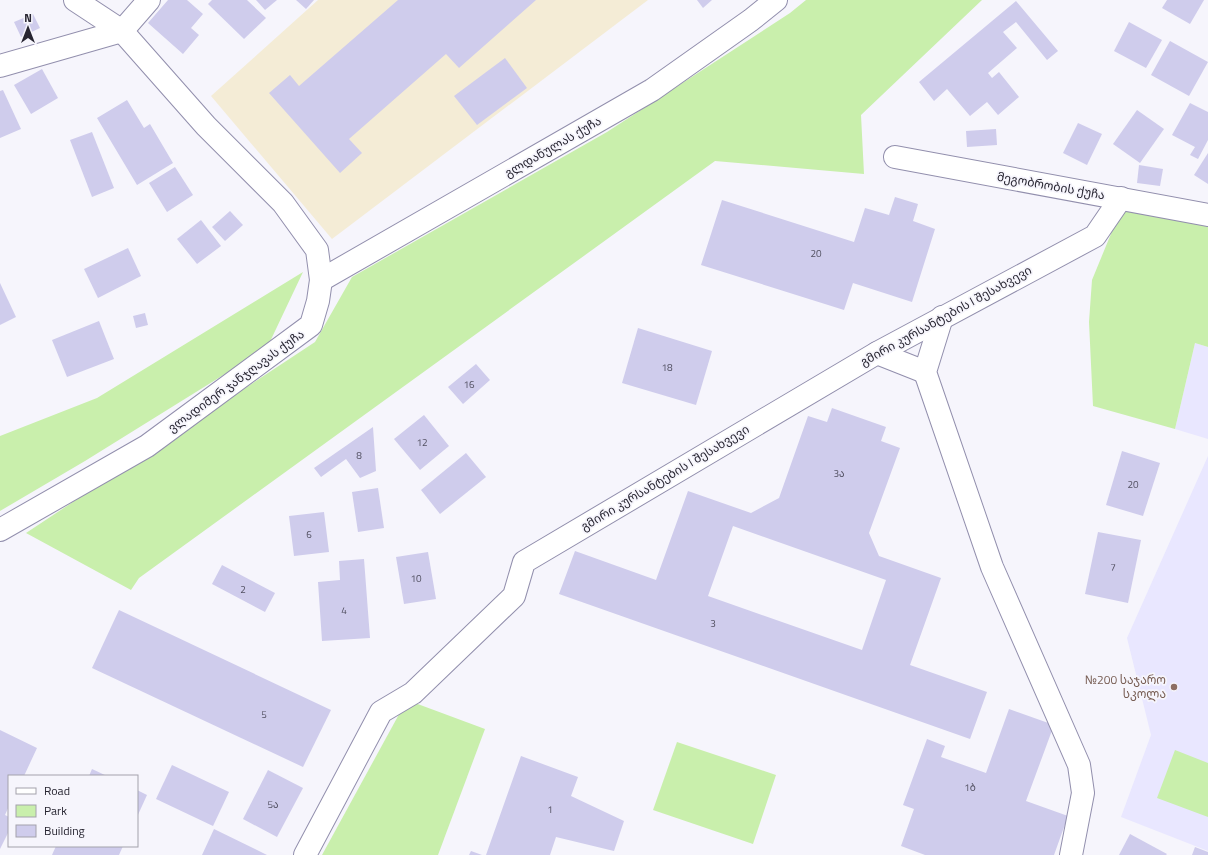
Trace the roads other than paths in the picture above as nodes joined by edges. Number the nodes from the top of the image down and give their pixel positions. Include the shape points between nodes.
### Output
1 (75, 0) edge
2 (149, 0) edge
3 (776, 0) edge
4 (122, 31) junction
5 (0, 66) edge
6 (895, 157) dead end
7 (1121, 198) junction
8 (1208, 215) edge
9 (321, 280) junction
10 (942, 317) junction
11 (877, 353) junction
12 (924, 372) junction
13 (0, 530) edge
14 (305, 855) edge
15 (1071, 855) edge

1 - 4 street, ვლადიმერ ჯანჯღავას ქუჩა
2 - 4 street
3 - 9 street, გლდანულას ქუჩა via 652,90
4 - 5 street
4 - 9 street, ვლადიმერ ჯანჯღავას ქუჩა via 206,126 283,203 317,250
6 - 7 street, მეგობრობის ქუჩა
7 - 8 street, მეგობრობის ქუჩა
7 - 10 street, გმირი კურსანტების I შესახვევი via 1095,236
9 - 13 street, ვლადიმერ ჯანჯღავას ქუჩა via 311,325 147,446
10 - 11 street, გმირი კურსანტების I შესახვევი
10 - 12 street
11 - 12 street
11 - 14 street, გმირი კურსანტების I შესახვევი via 524,562 514,596 413,693 381,712
12 - 15 street via 992,567 1079,766 1083,793

